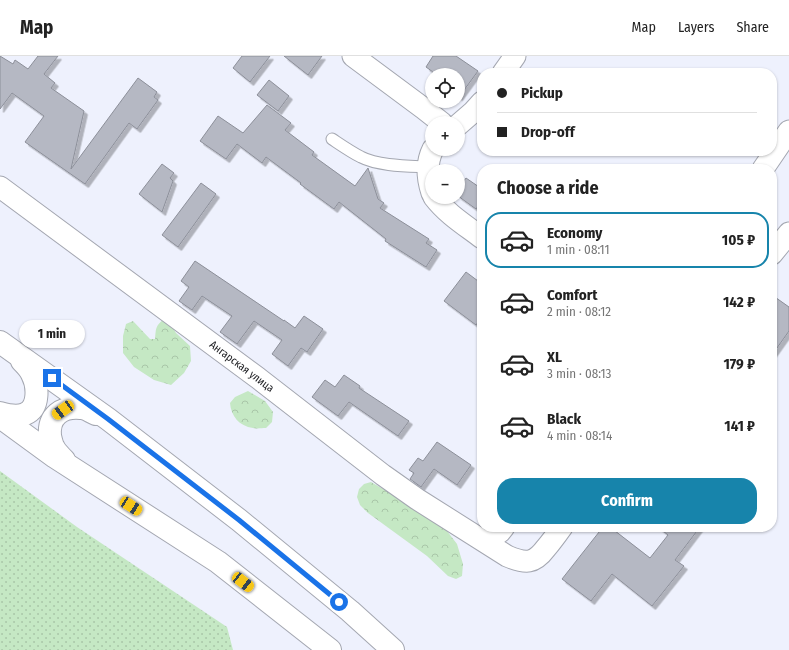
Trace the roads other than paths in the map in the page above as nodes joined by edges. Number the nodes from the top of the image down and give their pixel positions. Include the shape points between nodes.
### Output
1 (353, 56) edge
2 (515, 56) edge
3 (507, 68) edge
4 (477, 108) edge
5 (433, 116) edge
6 (465, 118) edge
7 (789, 132) edge
8 (332, 139) dead end
9 (777, 149) edge
10 (430, 158) edge
11 (0, 187) edge
12 (439, 204) edge
13 (789, 233) edge
14 (477, 234) edge
15 (777, 248) edge
16 (7, 346) edge
17 (0, 413) edge
18 (0, 417) edge
19 (108, 419) junction
20 (70, 466) junction
21 (500, 532) edge
22 (558, 532) edge
23 (487, 542) junction
24 (330, 650) edge
25 (393, 650) edge

1 - 5 street
2 - 3 street
4 - 6 street
7 - 9 street
8 - 10 lane via 361,158 370,160 400,165
11 - 23 street, Ангарская улица via 258,378 383,476
12 - 14 street
13 - 15 street
16 - 17 main road via 28,367 36,388 36,397 33,407 26,414
16 - 19 main road
18 - 20 main road
19 - 20 main road via 83,408 63,410 56,415 50,430 53,447
19 - 25 main road via 239,520 350,611
20 - 24 main road via 218,562
21 - 23 street
22 - 23 street, Ангарская улица via 534,560 525,561 507,556

